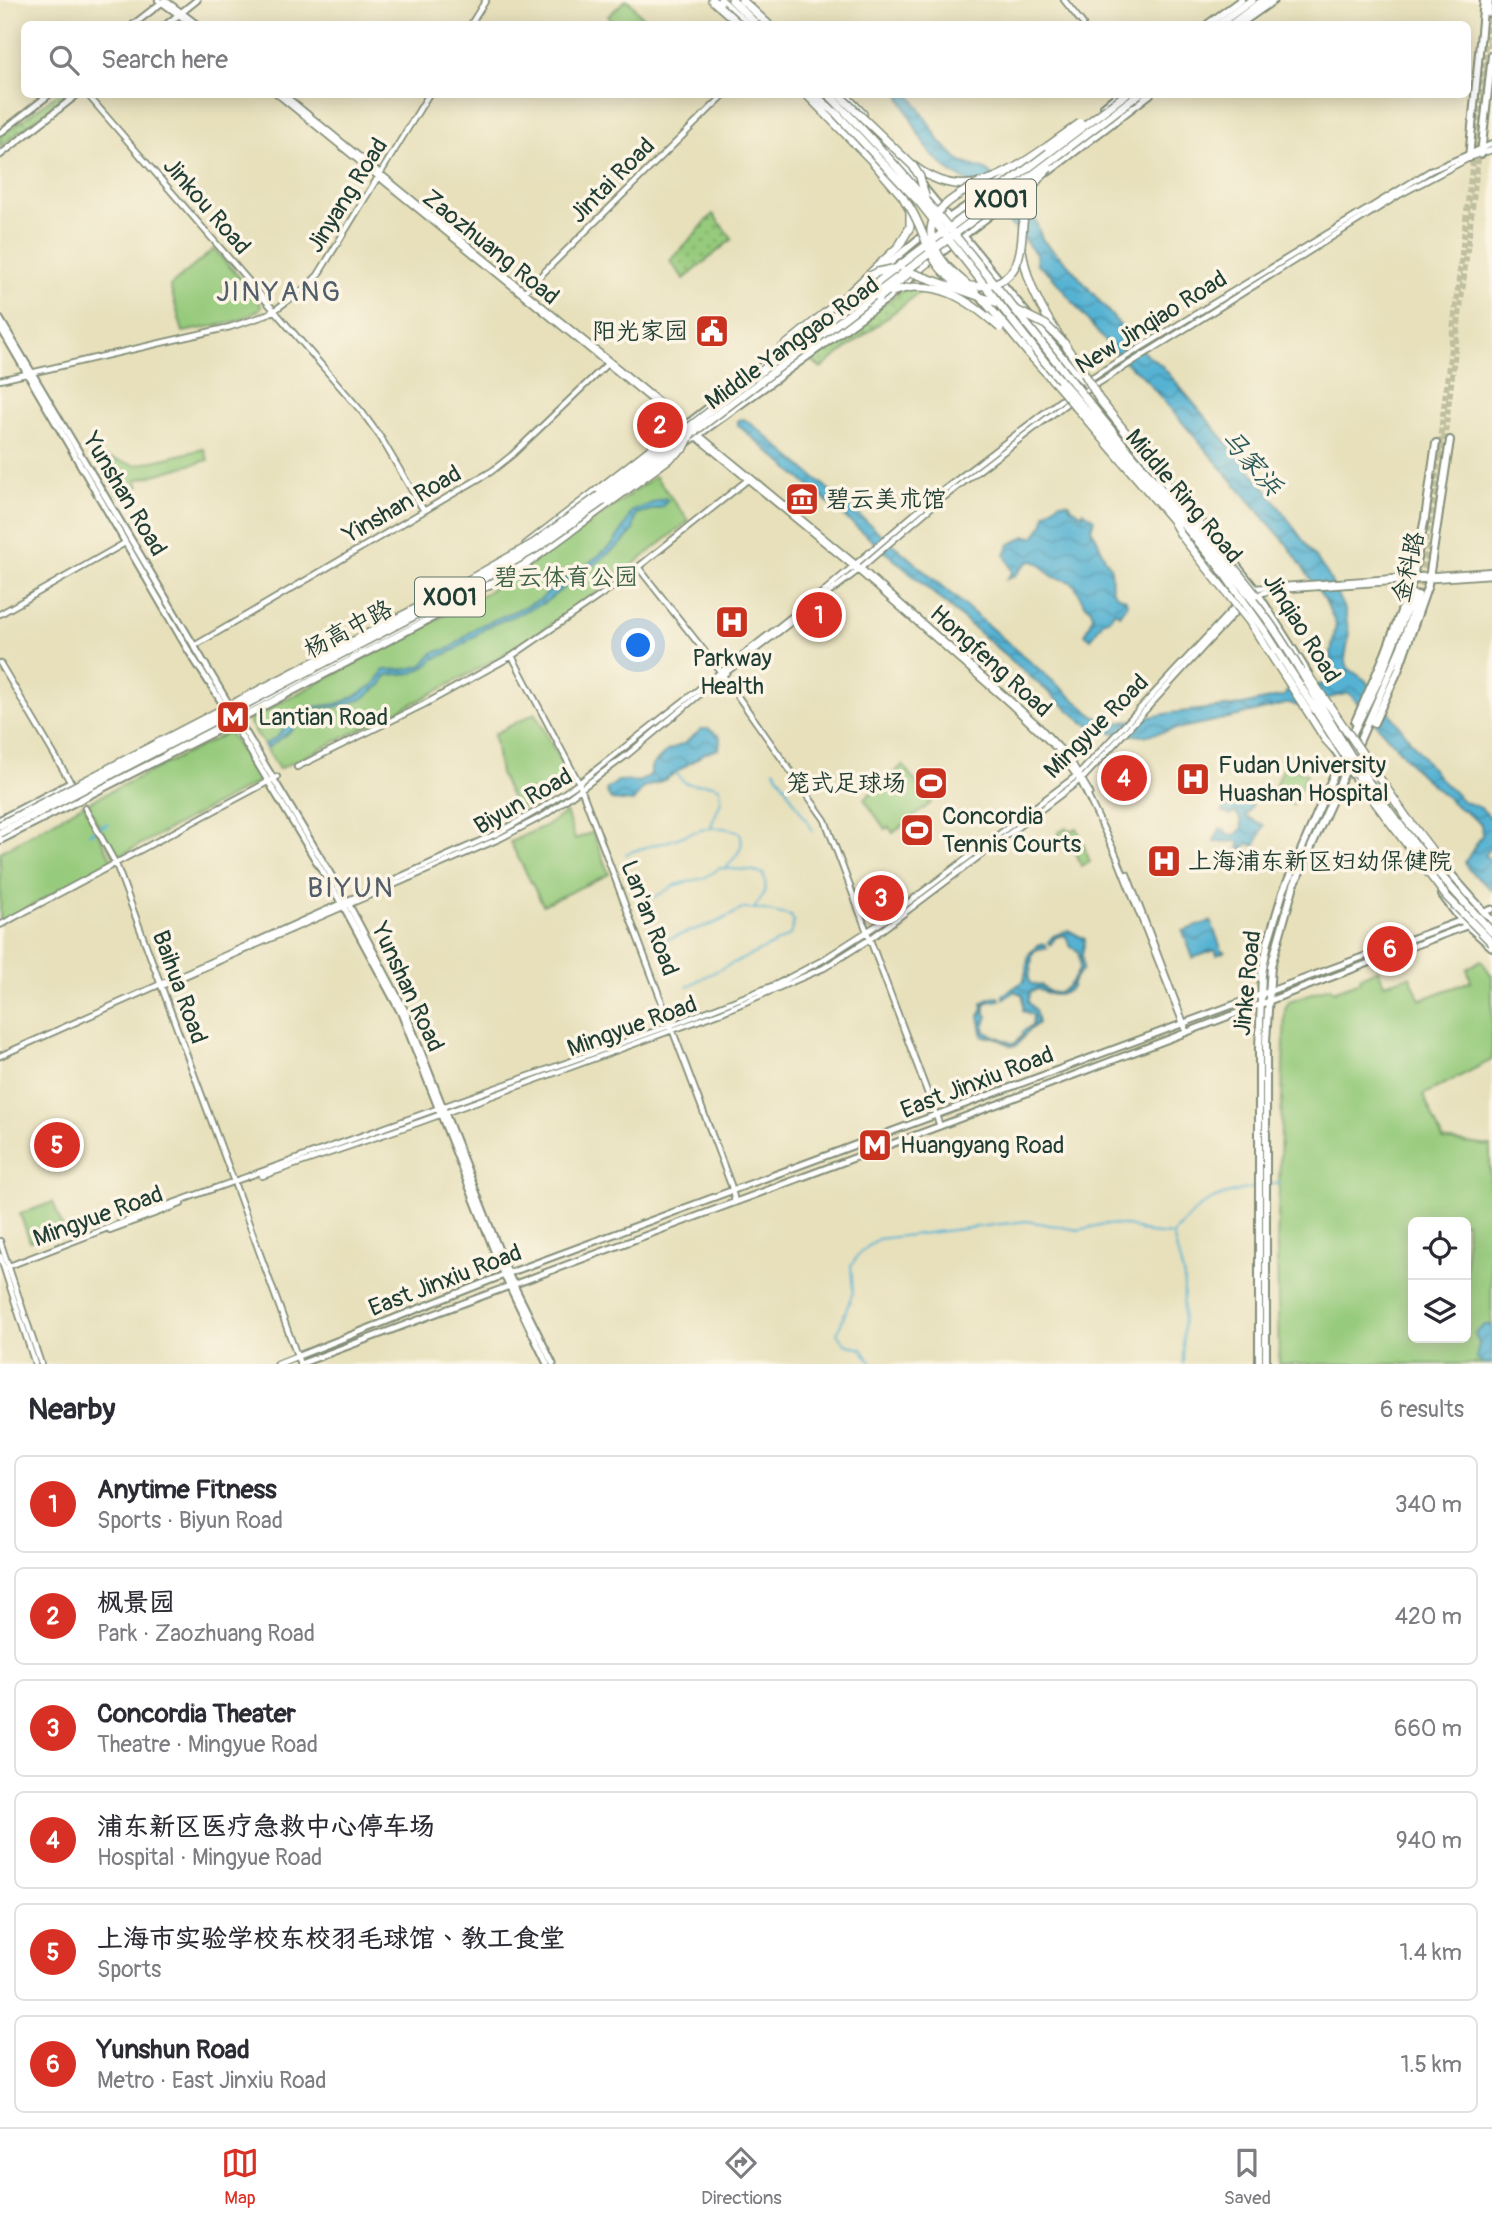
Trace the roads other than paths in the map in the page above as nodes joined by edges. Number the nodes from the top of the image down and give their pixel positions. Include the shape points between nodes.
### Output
1 (197, 0) edge
2 (485, 0) edge
3 (711, 0) edge
4 (732, 0) edge
5 (745, 0) edge
6 (1064, 0) edge
7 (1241, 0) edge
8 (1250, 0) edge
9 (1265, 0) edge
10 (1274, 0) edge
11 (1487, 0) edge
12 (162, 1) edge
13 (720, 4) edge
14 (1488, 13) dead end
15 (181, 14) junction
16 (138, 21) edge
17 (171, 21) edge
18 (188, 21) edge
19 (192, 21) edge
20 (473, 21) edge
21 (736, 21) edge
22 (753, 21) edge
23 (767, 21) edge
24 (1081, 21) edge
25 (1212, 21) edge
26 (1230, 21) edge
27 (1245, 21) edge
28 (1246, 21) edge
29 (1492, 55) edge
30 (45, 98) edge
31 (73, 98) edge
32 (90, 98) edge
33 (281, 98) edge
34 (288, 98) edge
35 (427, 98) edge
36 (721, 98) edge
37 (810, 98) edge
38 (818, 98) edge
39 (819, 98) edge
40 (837, 98) edge
41 (837, 98) edge
42 (838, 98) edge
43 (1114, 98) edge
44 (1121, 98) edge
45 (1122, 98) edge
46 (1130, 98) edge
47 (1134, 98) edge
48 (1145, 98) edge
49 (1136, 106) junction
50 (1112, 115) junction
51 (0, 133) edge
52 (1492, 144) edge
53 (1492, 150) edge
54 (1481, 151) junction
55 (0, 155) edge
56 (1469, 156) junction
57 (911, 173) junction
58 (380, 176) junction
59 (980, 183) junction
60 (907, 203) junction
61 (949, 219) junction
62 (939, 226) junction
63 (956, 241) junction
64 (1022, 250) junction
65 (864, 279) junction
66 (983, 286) junction
67 (525, 291) junction
68 (879, 298) junction
69 (275, 310) junction
70 (0, 318) edge
71 (0, 327) edge
72 (1066, 345) junction
73 (1028, 353) junction
74 (607, 363) junction
75 (1050, 368) junction
76 (29, 373) junction
77 (0, 380) edge
78 (748, 386) junction
79 (1079, 390) junction
80 (1087, 417) junction
81 (683, 428) junction
82 (695, 436) junction
83 (1450, 440) dead end
84 (1436, 443) dead end
85 (749, 479) junction
86 (424, 511) junction
87 (1173, 521) junction
88 (893, 536) junction
89 (125, 542) junction
90 (526, 545) junction
91 (514, 552) junction
92 (638, 567) junction
93 (856, 567) junction
94 (1492, 573) edge
95 (1226, 575) junction
96 (1429, 578) junction
97 (1413, 579) junction
98 (481, 589) junction
99 (1257, 591) junction
100 (1416, 594) tunnel mouth
101 (1240, 604) junction
102 (0, 614) edge
103 (1277, 632) junction
104 (1284, 642) junction
105 (194, 646) junction
106 (512, 656) junction
107 (311, 660) junction
108 (337, 661) junction
109 (0, 663) edge
110 (722, 673) junction
111 (1385, 677) junction
112 (226, 705) junction
113 (1142, 711) junction
114 (1309, 711) junction
115 (234, 719) junction
116 (1356, 727) junction
117 (1365, 732) junction
118 (1349, 742) junction
119 (1334, 749) joint
120 (1356, 751) junction
121 (1341, 759) junction
122 (1347, 766) junction
123 (297, 767) dead end
124 (1080, 776) junction
125 (273, 780) junction
126 (71, 783) junction
127 (580, 786) junction
128 (79, 796) junction
129 (85, 808) dead end
130 (0, 820) edge
131 (0, 825) edge
132 (0, 837) edge
133 (116, 864) junction
134 (1443, 864) junction
135 (345, 904) junction
136 (1492, 909) edge
137 (1483, 912) junction
138 (1491, 919) edge
139 (1461, 920) junction
140 (0, 925) edge
141 (1467, 925) junction
142 (1492, 932) edge
143 (869, 936) junction
144 (1492, 945) edge
145 (161, 984) junction
146 (1269, 991) junction
147 (1261, 994) junction
148 (1264, 1001) junction
149 (1183, 1023) junction
150 (672, 1027) junction
151 (1186, 1031) junction
152 (0, 1056) edge
153 (442, 1110) junction
154 (937, 1116) junction
155 (940, 1126) junction
156 (235, 1184) junction
157 (733, 1191) junction
158 (1264, 1193) junction
159 (735, 1202) junction
160 (0, 1241) edge
161 (0, 1256) edge
162 (7, 1266) junction
163 (506, 1274) junction
164 (511, 1285) junction
165 (297, 1356) junction
166 (38, 1364) edge
167 (278, 1364) edge
168 (300, 1364) edge
169 (547, 1364) edge
170 (553, 1364) edge
171 (1259, 1364) edge
172 (1266, 1364) edge

1 - 15 main road
2 - 20 street
3 - 13 highway
4 - 22 highway
5 - 23 highway
6 - 24 street
7 - 25 main road
8 - 26 highway
9 - 26 highway
9 - 27 highway
10 - 28 main road
11 - 14 main road
11 - 56 main road
12 - 15 street
12 - 16 main road
13 - 21 highway, bridge
15 - 17 main road
15 - 18 street
15 - 19 street
29 - 54 main road
30 - 51 main road
31 - 55 main road
32 - 69 street, Jinkou Road
33 - 58 street, Zaozhuang Road
34 - 58 street, Zaozhuang Road
35 - 58 street, Jinyang Road
36 - 67 street, Jintai Road
37 - 60 highway
38 - 62 main road via 893,178 905,181
39 - 75 highway, Middle Ring Road, bridge via 920,203
40 - 57 highway, Middle Ring Road, bridge
41 - 57 highway, bridge
42 - 57 highway, bridge via 871,122
43 - 61 main road, Middle Yanggao Road / X001
44 - 59 highway, bridge via 1033,156
45 - 78 highway, Middle Yanggao Road / X001, bridge
46 - 49 street
47 - 50 highway, Middle Yanggao Road / X001, bridge
48 - 49 main road, Middle Yanggao Road / X001
49 - 63 main road, Middle Yanggao Road / X001, bridge
50 - 64 highway, bridge via 1034,185 1026,202
50 - 78 highway, Middle Yanggao Road / X001, bridge
52 - 54 street, New Jinqiao Road
53 - 54 street, New Jinqiao Road
54 - 56 street, New Jinqiao Road
56 - 79 street, New Jinqiao Road
56 - 79 street, New Jinqiao Road via 1386,198 1120,359
57 - 59 highway, bridge via 962,186
57 - 61 main road, Jinqiao Road
57 - 68 highway, bridge via 920,177 925,197 922,245 914,266
57 - 103 highway, Middle Ring Road, bridge via 1106,424 1216,552
58 - 67 street, Zaozhuang Road
58 - 69 street, Jinyang Road via 318,275
58 - 74 street, Zaozhuang Road
59 - 73 highway, bridge via 937,211 933,240 946,265 982,298
60 - 64 highway, bridge via 940,267 961,284 997,282 1013,268
60 - 65 highway, bridge via 908,233
61 - 62 main road, Middle Yanggao Road / X001
61 - 63 main road, Jinqiao Road
62 - 63 main road, Jinqiao Road
62 - 63 main road via 955,235
62 - 81 main road, Middle Yanggao Road / X001, bridge
63 - 66 main road, Jinqiao Road
63 - 79 main road, Jinqiao Road via 1000,282
63 - 82 main road, Middle Yanggao Road / X001, bridge via 891,296
64 - 72 highway, bridge via 1035,297
65 - 72 highway, bridge via 886,270 914,272 1038,319
65 - 78 highway, bridge via 771,356
66 - 79 main road, Jinqiao Road via 1035,345 1049,352
66 - 79 main road, Jinqiao Road via 989,301
67 - 81 street, Zaozhuang Road
68 - 73 highway, bridge via 911,286 941,289 967,301
68 - 78 highway, bridge
69 - 76 street, Jinyang Road via 230,327
69 - 86 street, Jinkou Road via 373,425
70 - 76 main road, Yunshan Road
71 - 76 main road, Yunshan Road
72 - 103 highway, bridge via 1099,399 1247,583
73 - 80 highway, bridge
74 - 81 street, Zaozhuang Road
74 - 86 street, Yinshan Road via 499,466
75 - 80 highway, bridge
75 - 95 highway, Middle Ring Road, bridge
76 - 77 street, Jinyang Road
76 - 89 main road, Yunshan Road
76 - 105 main road, Yunshan Road
78 - 81 highway, 杨高中路 / X001, bridge
78 - 82 highway, 杨高中路 / X001, bridge
79 - 88 street, New Jinqiao Road
79 - 88 street, New Jinqiao Road via 940,492
79 - 99 main road, Jinqiao Road via 1212,531
79 - 101 main road, Jinqiao Road
80 - 87 highway, bridge
81 - 82 street, Hongfeng Road
81 - 90 main road, Middle Yanggao Road / X001
81 - 90 highway, bridge
81 - 131 highway, 杨高中路 / X001, bridge via 553,530 502,562
82 - 85 street, Hongfeng Road
82 - 98 main road, Middle Yanggao Road / X001
82 - 98 highway, bridge via 525,565
82 - 132 highway, 杨高中路 / X001, bridge via 495,573
83 - 96 main road, 金科路
84 - 97 main road, 金科路
85 - 92 street
85 - 93 street, Hongfeng Road
86 - 105 street, Yinshan Road
87 - 95 highway, bridge
87 - 114 highway, bridge via 1249,621
88 - 93 street, New Jinqiao Road
89 - 102 street
89 - 112 main road, Yunshan Road
90 - 91 main road, Middle Yanggao Road / X001
91 - 107 main road, X001
91 - 108 main road, Middle Yanggao Road / X001 via 450,601
92 - 106 street
92 - 110 street
93 - 110 street, Biyun Road
93 - 124 street, Hongfeng Road via 1037,724
94 - 96 street
95 - 144 highway, Middle Ring Road, bridge via 1374,801 1446,896
96 - 97 street
96 - 117 main road, 金科路 via 1398,671
97 - 99 street
97 - 116 main road, 金科路 via 1354,721
98 - 115 main road, Middle Yanggao Road / X001
99 - 101 street, Mingyue Road
99 - 118 main road, Jinqiao Road, bridge
100 - 111 main road, Jinke Road
101 - 113 street, Mingyue Road
101 - 114 main road, Jinqiao Road, bridge
103 - 104 highway, Middle Ring Road, bridge
104 - 134 highway, bridge
104 - 142 highway, Middle Ring Road, bridge via 1392,815
105 - 112 main road, Yunshan Road
106 - 123 street
106 - 127 street, Lan'an Road
107 - 108 main road
107 - 112 main road, X001
108 - 115 main road, Middle Yanggao Road / X001
109 - 126 street
110 - 127 street, Biyun Road via 627,755
110 - 143 street via 825,820
111 - 116 main road, Jinke Road
111 - 117 main road, Jinke Road
112 - 115 main road, Yunshan Road
113 - 124 street, Mingyue Road
113 - 124 street, Mingyue Road
114 - 119 highway
115 - 125 main road, Yunshan Road
115 - 128 main road, Middle Yanggao Road / X001
116 - 118 main road, Jinke Road
117 - 120 main road, Jinke Road
118 - 120 main road, Jinqiao Road
118 - 121 main road, Jinke Road
119 - 121 main road
120 - 122 main road, Jinke Road
120 - 134 main road, Jinqiao Road via 1425,849
121 - 122 main road
121 - 147 main road, Jinke Road via 1283,892 1268,942
122 - 139 main road
122 - 146 main road, Jinke Road via 1288,900
124 - 143 street, Mingyue Road
124 - 149 street, Hongfeng Road via 1119,854
125 - 133 street
125 - 135 main road, Yunshan Road
126 - 128 street
126 - 130 main road
127 - 135 street, Biyun Road via 498,833
127 - 150 street, Lan'an Road
128 - 132 main road, Middle Yanggao Road / X001
129 - 133 street, Baihua Road
133 - 140 street
133 - 145 street, Baihua Road
134 - 137 main road, Jinqiao Road
135 - 145 street, Biyun Road
135 - 153 main road, Yunshan Road via 401,1013
136 - 137 main road, East Jinxiu Road
137 - 138 main road, Jinqiao Road
137 - 139 main road, East Jinxiu Road
138 - 141 main road, East Jinxiu Road
139 - 141 main road
139 - 146 main road, East Jinxiu Road
141 - 144 main road
141 - 148 main road, East Jinxiu Road
143 - 150 street, Mingyue Road via 824,968
143 - 154 street
145 - 152 street, Biyun Road
145 - 156 street, Baihua Road
146 - 147 main road, East Jinxiu Road
146 - 148 main road, Jinke Road
147 - 148 main road, Jinke Road
147 - 149 main road, East Jinxiu Road
148 - 151 main road, East Jinxiu Road
148 - 158 main road, Jinke Road
149 - 151 street, Hongfeng Road
149 - 154 main road, East Jinxiu Road
150 - 153 street, Mingyue Road
150 - 157 street, Lan'an Road
151 - 155 main road, East Jinxiu Road
153 - 156 street, Mingyue Road
153 - 163 main road, Yunshan Road
154 - 155 street
154 - 157 main road, East Jinxiu Road
155 - 159 main road, East Jinxiu Road
156 - 162 street, Mingyue Road
156 - 165 street, Baihua Road
157 - 159 street, Lan'an Road
157 - 163 main road, East Jinxiu Road
158 - 171 main road, Jinke Road
158 - 172 main road, Jinke Road
159 - 164 main road, East Jinxiu Road
160 - 162 street
161 - 162 street
162 - 166 street
163 - 164 main road, Yunshan Road
163 - 165 main road, East Jinxiu Road
164 - 168 main road, East Jinxiu Road
164 - 169 main road, Yunshan Road
164 - 170 main road, Yunshan Road
165 - 167 main road, East Jinxiu Road
165 - 168 street, Baihua Road

